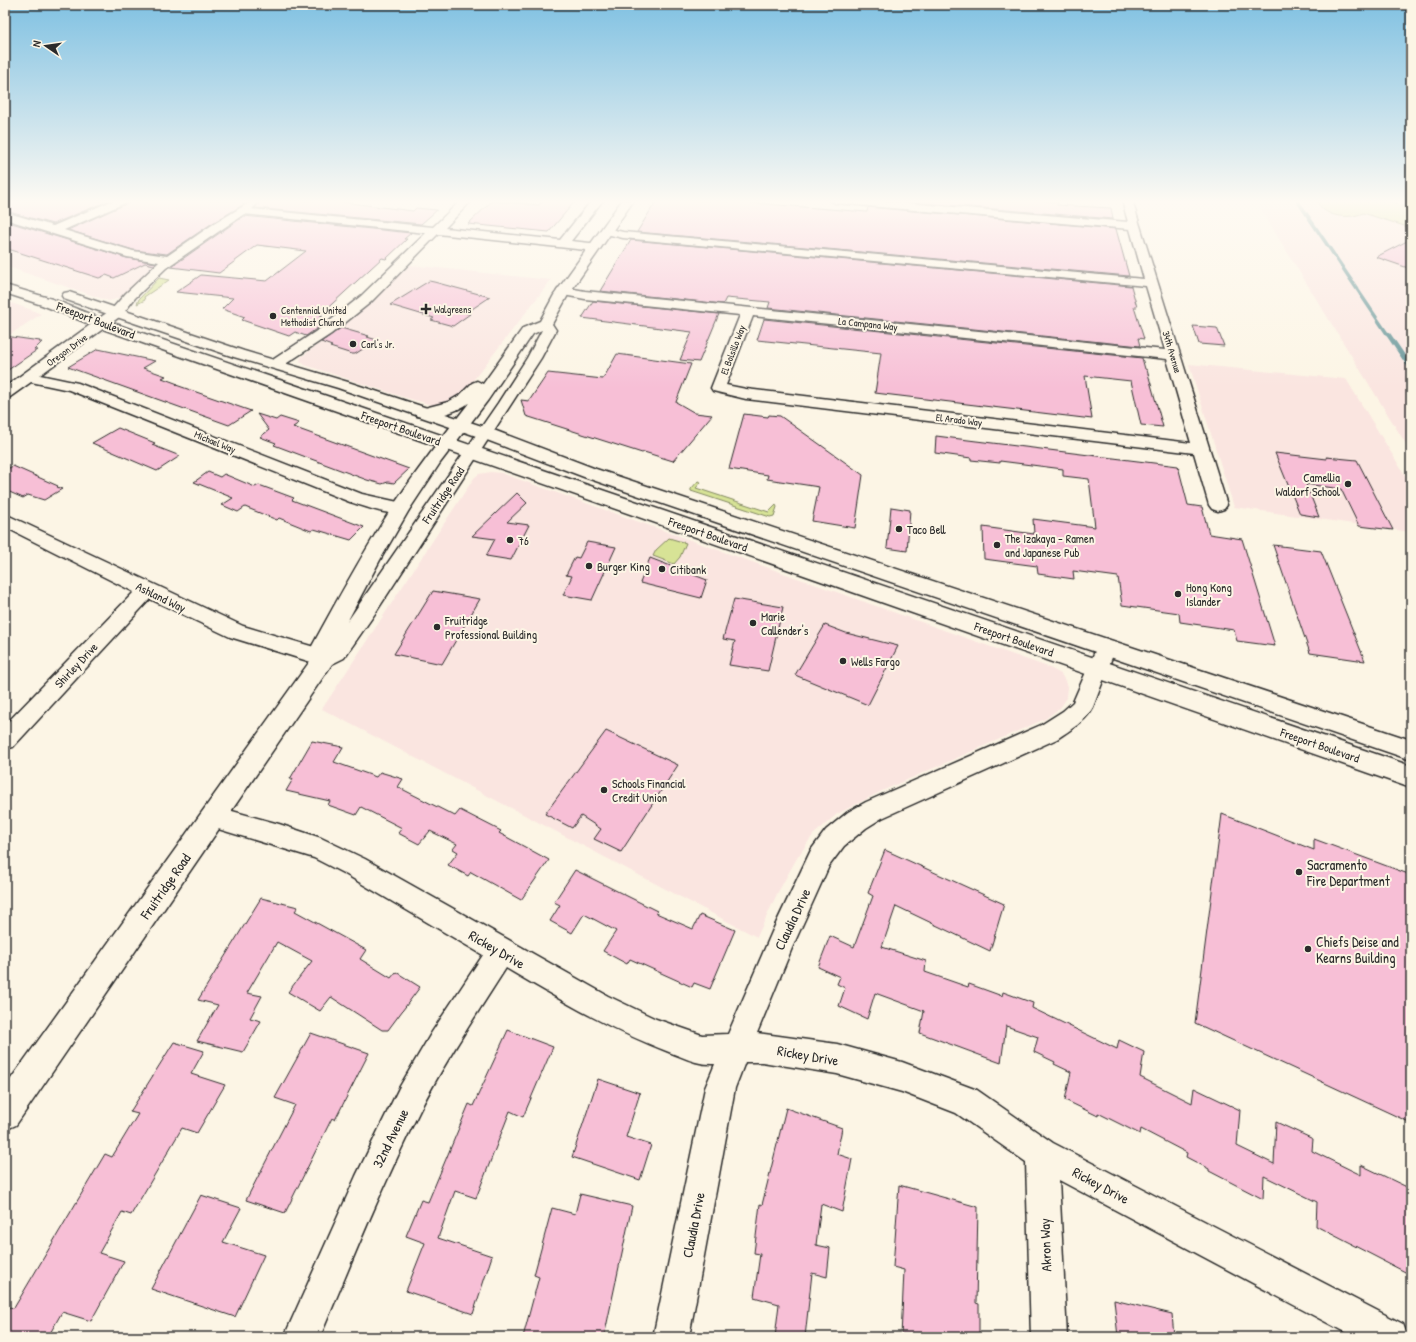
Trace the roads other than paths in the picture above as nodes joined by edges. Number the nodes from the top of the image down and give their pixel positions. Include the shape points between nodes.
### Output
1 (167, 263) edge
2 (403, 263) edge
3 (584, 263) edge
4 (927, 263) edge
5 (1146, 263) edge
6 (1152, 283) junction
7 (42, 287) dead end
8 (5, 289) edge
9 (563, 291) junction
10 (117, 312) junction
11 (748, 312) junction
12 (102, 324) junction
13 (545, 324) junction
14 (519, 342) junction
15 (1173, 355) junction
16 (276, 364) junction
17 (28, 377) junction
18 (718, 388) joint
19 (5, 394) edge
20 (423, 413) junction
21 (460, 425) junction
22 (486, 433) junction
23 (446, 443) junction
24 (1201, 449) junction
25 (472, 452) junction
26 (1218, 505) dead end
27 (401, 508) junction
28 (9, 527) edge
29 (147, 590) junction
30 (324, 658) junction
31 (1102, 658) junction
32 (5, 740) edge
33 (1411, 750) edge
34 (1411, 777) edge
35 (214, 817) junction
36 (502, 952) junction
37 (735, 1049) junction
38 (5, 1114) edge
39 (1042, 1154) junction
40 (302, 1337) edge
41 (671, 1337) edge
42 (1048, 1337) edge
43 (1390, 1337) edge

1 - 10 street, Oregon Drive via 128,297
2 - 16 street via 366,299 326,331
3 - 9 main road, Fruitridge Road
4 - 6 street
5 - 6 street, 34th Avenue
6 - 15 street, 34th Avenue
7 - 10 main road, Freeport Boulevard
8 - 12 main road, Freeport Boulevard via 47,302
9 - 11 street, La Campana Way
9 - 13 main road, Fruitridge Road
10 - 12 street, Oregon Drive
10 - 16 main road, Freeport Boulevard
11 - 15 street, La Campana Way
11 - 18 street, El Bolsillo Way
12 - 17 street, Oregon Drive
12 - 23 main road, Freeport Boulevard
13 - 14 main road, Fruitridge Road via 530,329
13 - 22 main road, Fruitridge Road via 549,330 544,341
14 - 20 main road via 497,358 469,396 444,410
14 - 21 main road, Fruitridge Road
15 - 24 street, 34th Avenue
16 - 20 main road, Freeport Boulevard
17 - 19 street, Oregon Drive
17 - 27 street, Michael Way via 73,386 356,498
18 - 24 street, El Arado Way via 754,395
20 - 21 main road, Freeport Boulevard
21 - 22 main road, Freeport Boulevard
21 - 23 main road, Fruitridge Road
22 - 25 main road, Fruitridge Road
22 - 31 main road, Freeport Boulevard
23 - 25 main road, Freeport Boulevard
23 - 27 main road, Fruitridge Road
24 - 26 street, 34th Avenue
25 - 30 main road, Fruitridge Road via 341,646 336,652
25 - 31 main road, Freeport Boulevard
27 - 30 main road, Fruitridge Road via 332,628 322,648
28 - 29 street, Ashland Way
29 - 30 street, Ashland Way via 237,632
29 - 32 street, Shirley Drive
30 - 35 main road, Fruitridge Road
31 - 33 main road, Freeport Boulevard
31 - 34 main road, Freeport Boulevard
31 - 37 street, Claudia Drive via 1082,707 1049,732 874,810 835,838 820,858
35 - 36 street, Rickey Drive via 278,834 321,849
35 - 38 main road, Fruitridge Road
36 - 37 street, Rickey Drive via 598,1006 651,1031 702,1050
36 - 40 street, 32nd Avenue via 457,1018 411,1098 365,1190
37 - 39 street, Rickey Drive via 762,1047 838,1059 902,1076 966,1101
37 - 41 street, Claudia Drive via 720,1088
39 - 42 street, Akron Way
39 - 43 street, Rickey Drive

